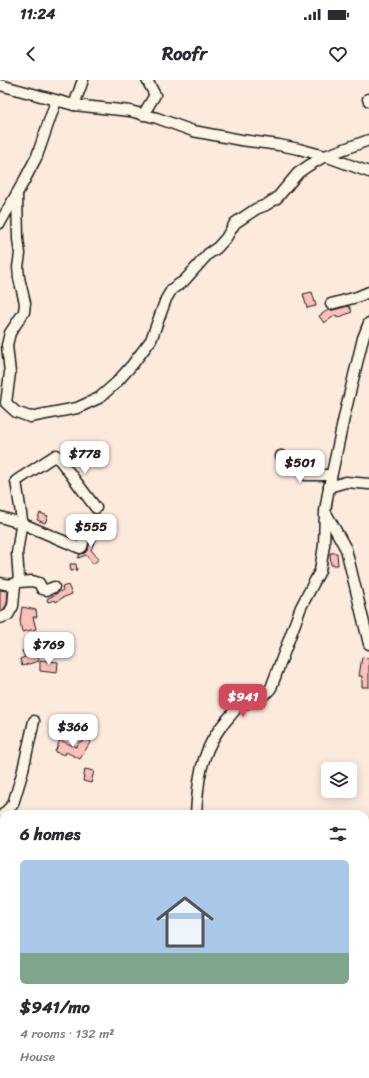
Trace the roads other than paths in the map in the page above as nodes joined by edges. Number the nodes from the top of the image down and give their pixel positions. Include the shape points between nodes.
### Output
1 (83, 80) edge
2 (147, 80) edge
3 (0, 85) edge
4 (56, 101) junction
5 (74, 105) junction
6 (143, 115) junction
7 (369, 140) edge
8 (325, 156) junction
9 (369, 172) edge
10 (17, 194) junction
11 (0, 223) edge
12 (369, 292) edge
13 (332, 304) dead end
14 (369, 323) edge
15 (3, 405) edge
16 (281, 456) dead end
17 (331, 475) junction
18 (369, 484) edge
19 (329, 487) junction
20 (96, 508) dead end
21 (325, 511) junction
22 (0, 517) edge
23 (21, 523) junction
24 (85, 536) dead end
25 (0, 582) edge
26 (17, 583) junction
27 (54, 587) dead end
28 (0, 618) edge
29 (369, 644) edge
30 (34, 721) dead end
31 (8, 810) edge
32 (196, 810) edge

1 - 5 street
2 - 6 street via 155,95
3 - 4 street
4 - 5 street
4 - 10 street via 37,156
5 - 6 street via 130,111
6 - 8 street via 193,131 279,144
7 - 8 street
8 - 9 street
8 - 15 street via 298,173 277,198 235,223 217,248 208,254 184,281 172,289 151,340 116,383 98,398 77,408 30,417
10 - 11 street
10 - 15 street via 20,254 18,267 25,303 24,312 10,333 7,345 10,373
12 - 13 street
14 - 17 street via 363,338
16 - 17 street via 306,476
17 - 19 street
18 - 19 street via 346,482
19 - 21 street
20 - 23 street via 56,455 16,481
21 - 29 street via 346,549
21 - 32 street via 320,571 301,607 271,688 267,693 238,706 218,731 204,756 198,781
22 - 23 street
23 - 24 street via 80,548
23 - 26 street
25 - 26 street via 7,585
26 - 27 street via 32,581 47,590
26 - 28 street via 8,615
30 - 31 street via 22,774 13,804

